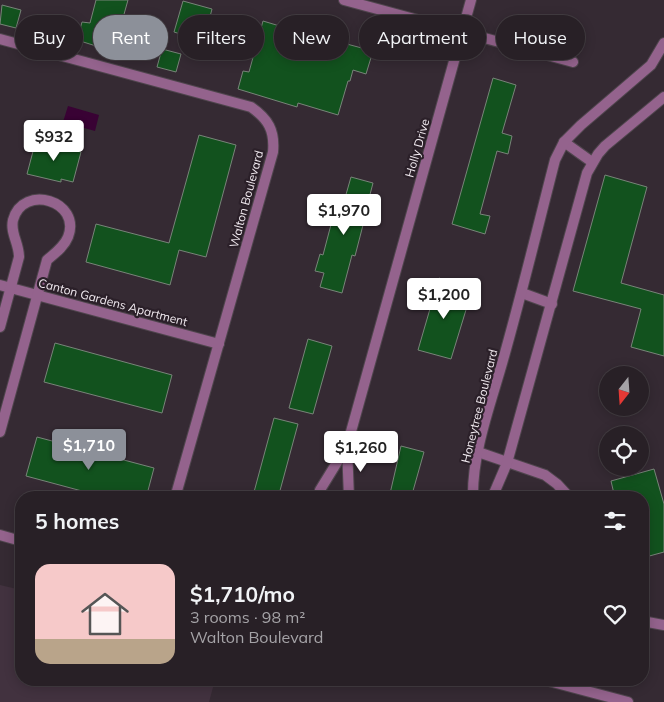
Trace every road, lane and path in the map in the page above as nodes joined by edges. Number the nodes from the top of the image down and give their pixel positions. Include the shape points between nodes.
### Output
1 (344, 0) edge
2 (471, 0) edge
3 (399, 15) edge
4 (467, 15) edge
5 (486, 38) edge
6 (0, 39) edge
7 (664, 43) edge
8 (454, 60) edge
9 (573, 62) dead end
10 (664, 96) edge
11 (564, 142) junction
12 (592, 162) junction
13 (0, 285) edge
14 (11, 288) junction
15 (522, 293) junction
16 (38, 295) junction
17 (552, 304) junction
18 (0, 326) edge
19 (219, 344) junction
20 (4, 402) edge
21 (0, 432) edge
22 (347, 446) junction
23 (478, 452) junction
24 (508, 463) junction
25 (177, 491) edge
26 (320, 491) edge
27 (349, 491) edge
28 (472, 491) edge
29 (495, 491) edge
30 (564, 491) edge
31 (0, 535) edge
32 (15, 539) edge
33 (649, 622) edge
34 (664, 625) edge
35 (568, 686) edge
36 (628, 702) edge

1 - 3 street
2 - 4 street, Holly Drive
5 - 9 street
6 - 19 street, Walton Boulevard via 251,107 267,120 273,135 273,152
7 - 11 street, Honeytree Boulevard via 651,65
8 - 22 street, Holly Drive
10 - 12 street via 605,146
11 - 12 street
11 - 15 street, Honeytree Boulevard via 555,160
12 - 17 street via 586,173
13 - 14 street, Canton Gardens Apartment
14 - 16 street, Canton Gardens Apartment
14 - 16 street via 19,257 12,231 13,219 27,202 49,200 65,211 69,232 63,245 48,260
14 - 18 street
15 - 17 street
15 - 23 street, Honeytree Boulevard
16 - 19 street, Canton Gardens Apartment
16 - 20 street
17 - 24 street
19 - 25 street, Walton Boulevard
20 - 21 street
22 - 26 street, Holly Drive
22 - 27 street, Holly Drive
23 - 24 street
23 - 28 street, Honeytree Boulevard
24 - 29 street
24 - 30 street via 545,475
31 - 32 street
33 - 34 street
35 - 36 street

